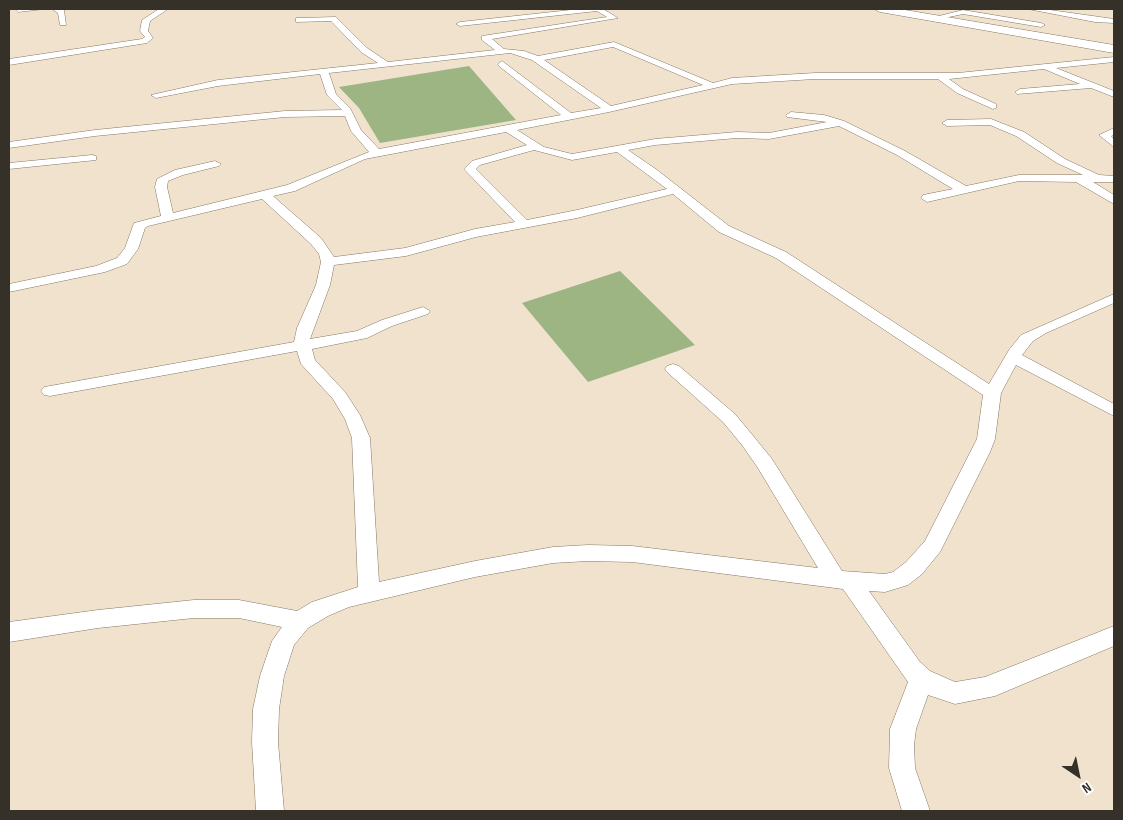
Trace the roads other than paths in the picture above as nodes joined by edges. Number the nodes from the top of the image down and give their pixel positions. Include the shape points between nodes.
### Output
1 (40, 9) edge
2 (55, 9) edge
3 (164, 9) edge
4 (598, 9) edge
5 (880, 9) edge
6 (1032, 9) edge
7 (1010, 10) dead end
8 (17, 12) edge
9 (9, 13) edge
10 (939, 14) edge
11 (993, 16) junction
12 (299, 20) dead end
13 (1114, 21) edge
14 (63, 23) dead end
15 (460, 24) dead end
16 (1042, 25) dead end
17 (1114, 49) edge
18 (501, 51) junction
19 (537, 59) junction
20 (1111, 61) edge
21 (9, 62) edge
22 (386, 64) junction
23 (502, 64) dead end
24 (1066, 64) junction
25 (1043, 66) junction
26 (324, 72) junction
27 (940, 76) junction
28 (712, 84) junction
29 (1114, 84) edge
30 (1092, 86) junction
31 (1020, 92) dead end
32 (1114, 94) edge
33 (156, 95) dead end
34 (993, 106) dead end
35 (609, 109) junction
36 (349, 113) junction
37 (790, 115) dead end
38 (569, 116) junction
39 (840, 123) junction
40 (947, 123) dead end
41 (507, 128) junction
42 (1114, 131) edge
43 (1114, 144) edge
44 (9, 145) edge
45 (536, 146) junction
46 (619, 149) junction
47 (376, 153) junction
48 (92, 158) dead end
49 (215, 164) dead end
50 (9, 166) edge
51 (1079, 179) junction
52 (1101, 179) junction
53 (1114, 179) edge
54 (676, 190) junction
55 (964, 190) junction
56 (266, 196) junction
57 (927, 198) dead end
58 (1114, 200) edge
59 (168, 217) junction
60 (524, 224) junction
61 (328, 262) junction
62 (9, 288) edge
63 (1114, 298) edge
64 (423, 311) dead end
65 (303, 346) junction
66 (1013, 357) junction
67 (673, 369) dead end
68 (50, 391) dead end
69 (992, 393) junction
70 (1114, 411) edge
71 (843, 581) junction
72 (369, 594) junction
73 (300, 621) junction
74 (9, 632) edge
75 (1114, 636) edge
76 (921, 679) junction
77 (270, 811) edge
78 (916, 811) edge

1 - 8 street
2 - 14 street via 62,12
3 - 21 street via 146,20 144,31 149,38 144,41
4 - 15 street
4 - 18 street via 614,18 485,38
5 - 10 main road via 922,16
6 - 13 street
7 - 11 street
8 - 9 street
10 - 11 street via 959,12
10 - 17 main road
11 - 16 street
12 - 22 street via 333,19 364,50
18 - 19 street via 524,53
18 - 22 street
19 - 28 street via 614,44
19 - 35 street
20 - 24 street
22 - 26 street
23 - 38 street
24 - 25 street
24 - 29 street
25 - 27 street
25 - 30 street
26 - 33 street via 218,83
26 - 36 street via 332,95
27 - 28 street via 776,77
27 - 34 street via 960,91
28 - 35 street
30 - 31 street
30 - 32 street
35 - 38 street
36 - 44 street via 285,114
36 - 47 street via 356,131
37 - 39 street
38 - 41 street
39 - 46 street via 769,136 655,142
39 - 55 street via 901,153
40 - 52 street via 992,122 1020,134 1061,161
41 - 45 street
41 - 47 street
42 - 43 street via 1104,135
45 - 46 street via 572,157
45 - 60 street via 476,163 470,169
46 - 54 street
47 - 56 street
48 - 50 street
49 - 59 street via 188,169 163,179 161,187
51 - 52 street
51 - 55 street via 1025,178
51 - 58 street
52 - 53 street
54 - 60 street
54 - 69 street via 731,234 755,241 782,255
55 - 57 street
56 - 59 street
56 - 61 street via 323,248
59 - 62 street via 139,226 131,250 122,261
60 - 61 street via 460,236 406,252
61 - 65 street via 324,285 305,328
63 - 66 street via 1041,330 1028,338
64 - 65 street via 361,335
65 - 68 street
65 - 72 street via 307,361 339,396 354,419 361,438
66 - 69 street
66 - 70 street
67 - 71 street via 729,418 748,441
69 - 71 street via 986,440 933,546 900,579 885,583
71 - 72 street via 632,554 588,553 553,555 476,569
71 - 76 street
72 - 73 street via 320,609
73 - 74 street via 239,609 194,609
73 - 77 street via 284,641 272,676 266,709
75 - 76 street via 986,688 948,691
76 - 78 street via 901,745 902,768

